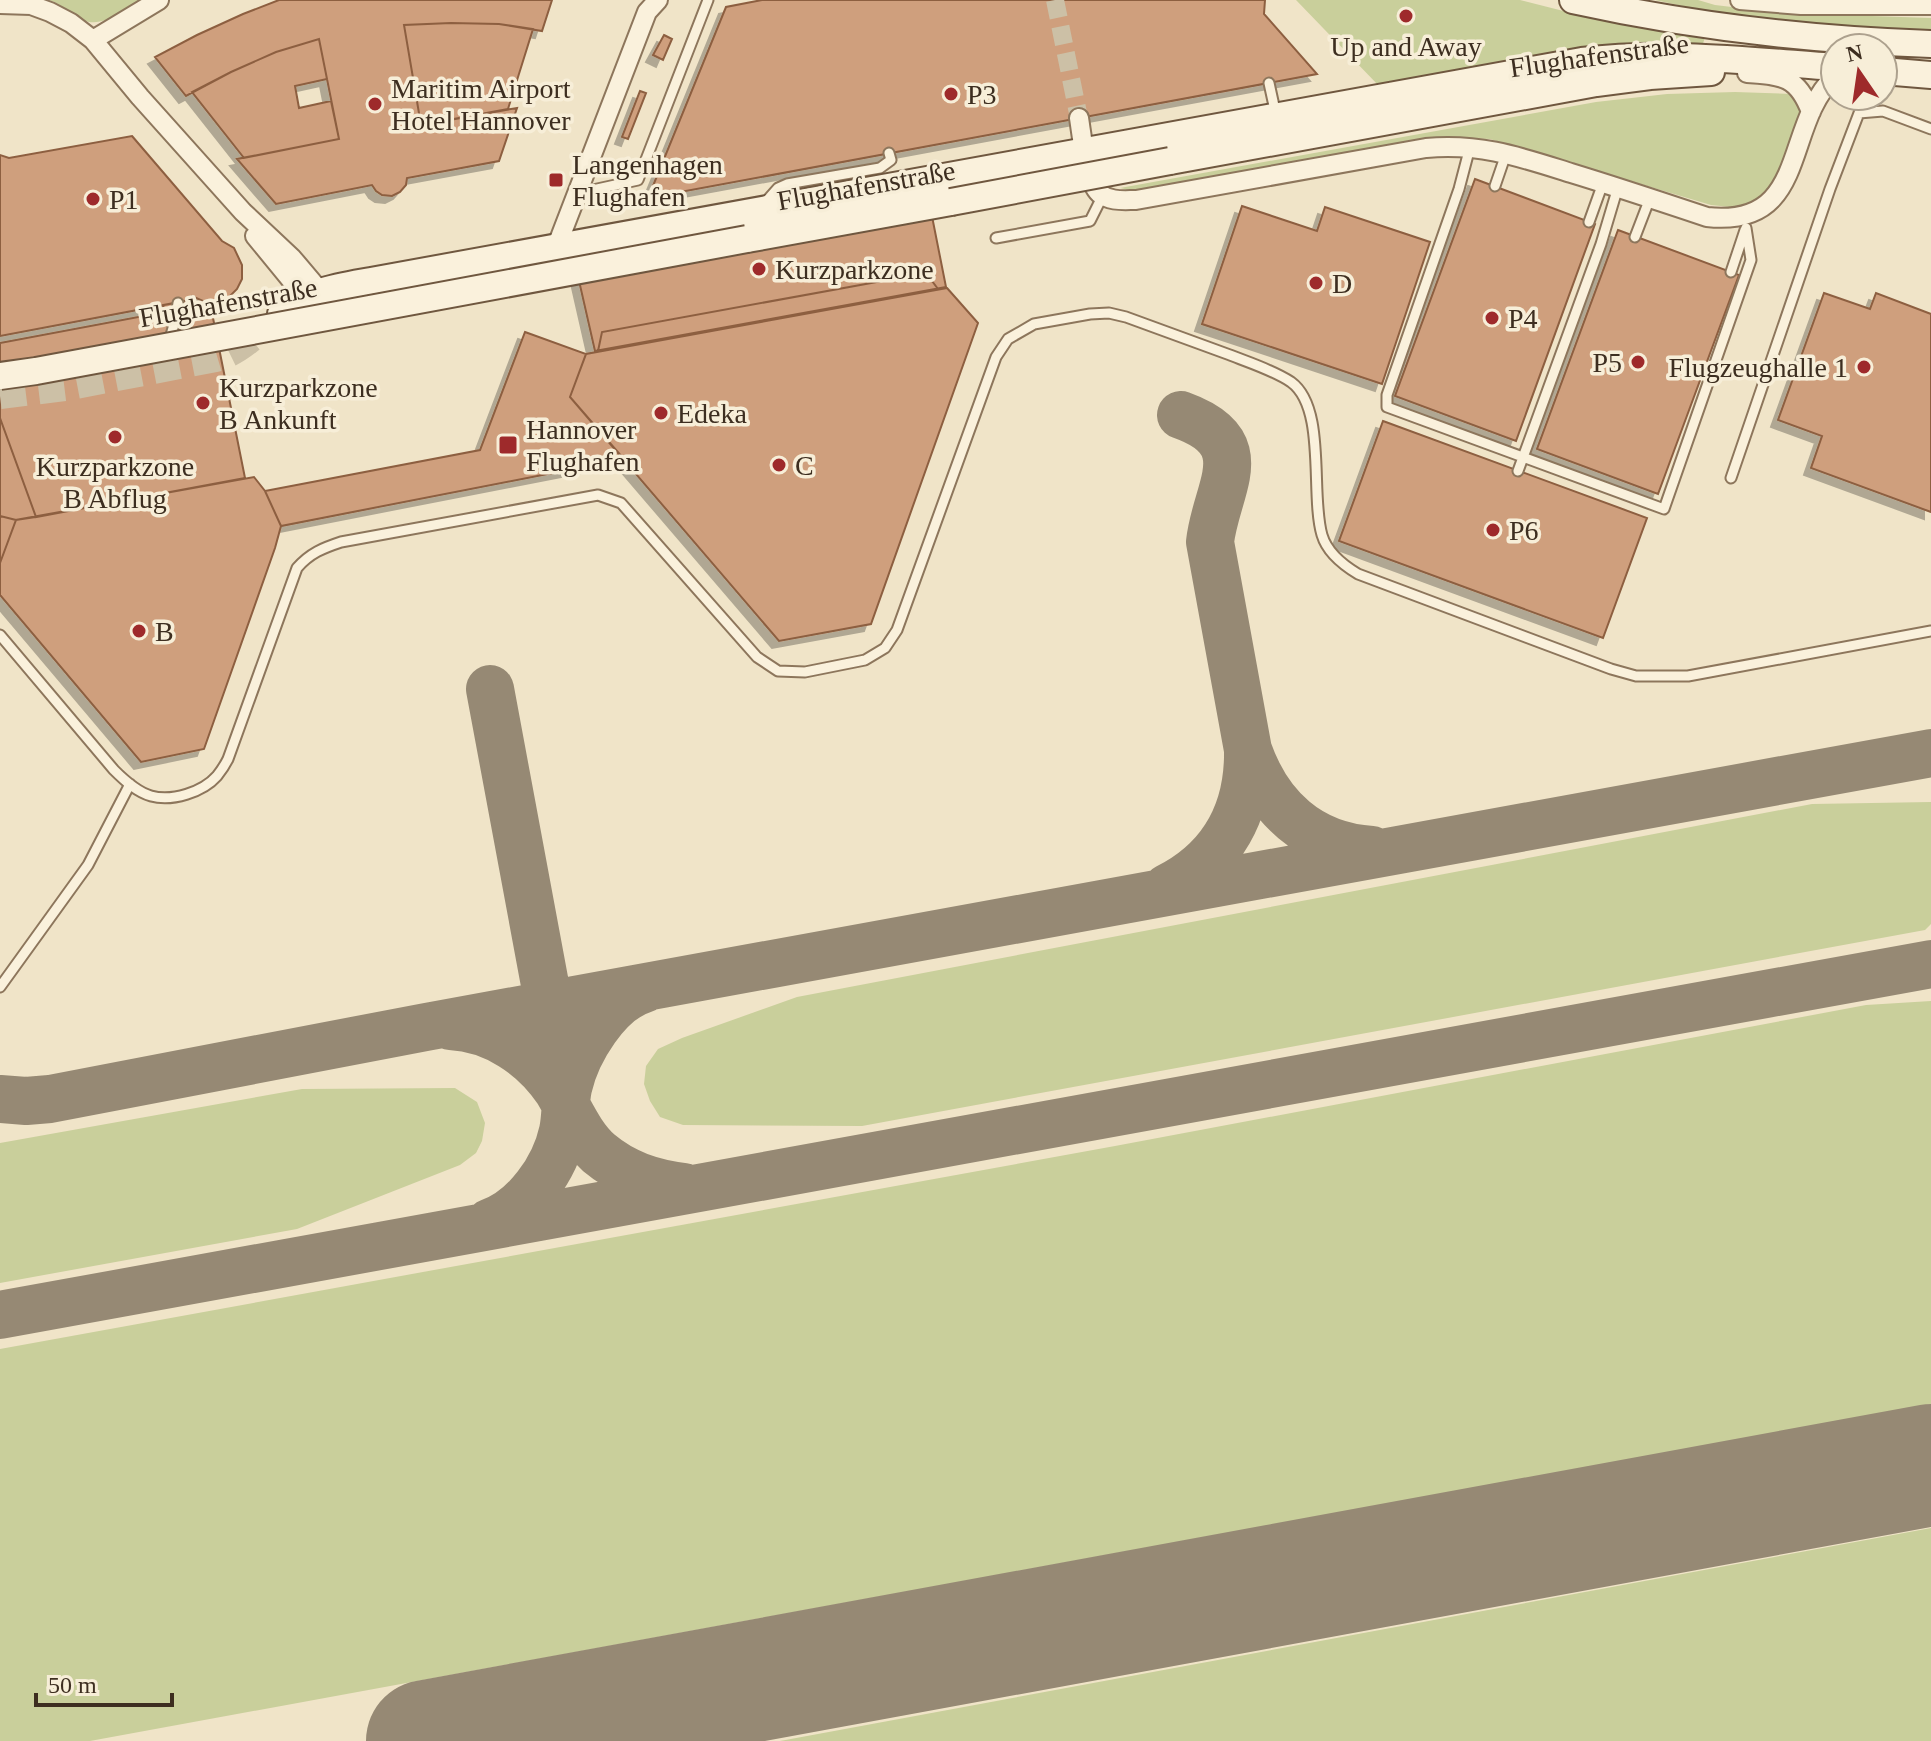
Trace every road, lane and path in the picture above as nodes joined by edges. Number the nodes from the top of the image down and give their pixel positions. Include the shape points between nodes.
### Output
1 (159, 0) edge
2 (656, 0) edge
3 (708, 0) edge
4 (1573, 0) edge
5 (1740, 0) edge
6 (9, 2) edge
7 (1931, 5) edge
8 (93, 40) junction
9 (1931, 44) edge
10 (1795, 64) junction
11 (1819, 66) edge
12 (1745, 72) junction
13 (1899, 72) edge
14 (1931, 75) edge
15 (1269, 83) dead end
16 (1819, 98) edge
17 (1811, 112) junction
18 (1277, 116) junction
19 (1079, 118) tunnel mouth
20 (1931, 129) edge
21 (1470, 147) junction
22 (1085, 151) junction
23 (889, 153) dead end
24 (1506, 154) junction
25 (830, 164) dead end
26 (822, 178) junction
27 (1611, 185) junction
28 (1495, 186) dead end
29 (576, 194) junction
30 (1103, 195) junction
31 (1650, 198) junction
32 (759, 211) junction
33 (1748, 221) junction
34 (1589, 222) dead end
35 (1635, 237) dead end
36 (996, 238) dead end
37 (556, 248) junction
38 (1731, 272) dead end
39 (313, 294) junction
40 (178, 303) dead end
41 (281, 314) tunnel mouth
42 (167, 346) junction
43 (0, 376) edge
44 (1524, 457) junction
45 (1518, 471) dead end
46 (1731, 478) dead end
47 (1931, 631) edge
48 (0, 635) edge
49 (130, 784) junction
50 (0, 987) edge

1 - 8 street
2 - 29 street
3 - 29 lane via 638,180
4 - 9 main road, Flughafenstraße via 1731,27
5 - 7 street
6 - 8 street via 50,12
8 - 39 street via 243,212 256,237
10 - 11 main road, Flughafenstraße
10 - 12 main road, Flughafenstraße
10 - 18 main road, Flughafenstraße via 1606,58
12 - 17 street via 1793,82
12 - 42 main road, Flughafenstraße, bridge via 1626,79
13 - 14 main road
15 - 18 lane
16 - 17 street
17 - 33 street via 1779,193
18 - 22 main road, Flughafenstraße
19 - 22 street
20 - 46 lane via 1883,111 1859,113
21 - 24 street
21 - 30 street via 1426,148 1136,200
21 - 44 lane via 1387,407
22 - 30 street via 1091,179
22 - 32 main road, Flughafenstraße
23 - 26 lane via 891,160 880,168
24 - 27 street
24 - 28 lane
25 - 26 lane via 831,171
26 - 32 lane via 778,188
27 - 31 street
27 - 34 lane
27 - 44 lane via 1601,244
29 - 37 street
30 - 36 lane via 1090,221
31 - 33 street via 1707,217
31 - 35 lane
32 - 37 main road, Flughafenstraße
33 - 38 lane
33 - 44 lane via 1751,260 1664,509
37 - 39 main road, Flughafenstraße
39 - 41 main road, Flughafenstraße
40 - 42 lane
42 - 43 main road, Flughafenstraße, bridge
44 - 45 lane
47 - 49 lane via 1688,676 1636,676 1373,580 1340,562 1322,537 1309,408 1293,383 1126,317 1090,314 1034,324 1008,339 996,357 897,630 885,648 865,660 805,672 778,671 757,657 621,503 598,495 569,499 318,549 297,568 228,759 217,776 171,797 153,797
48 - 49 lane
49 - 50 lane via 88,865

